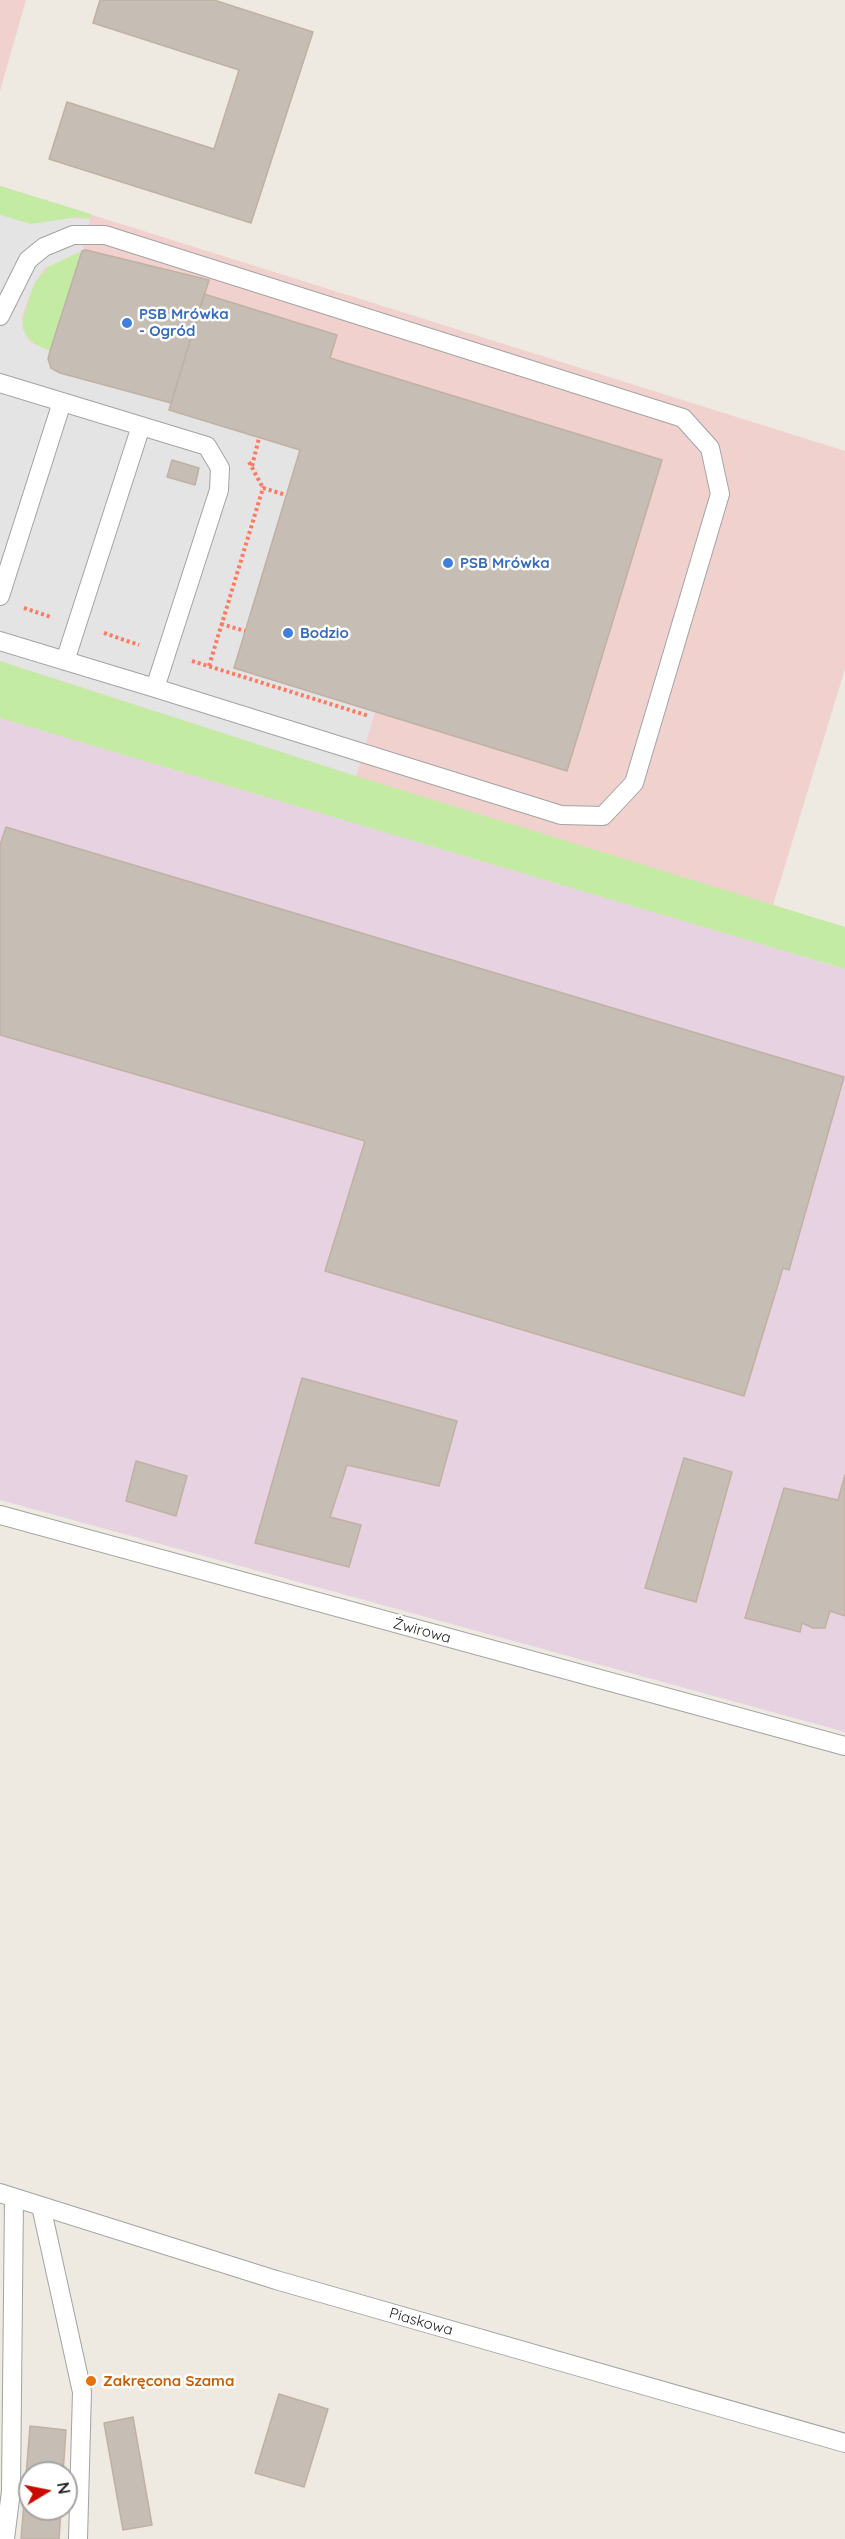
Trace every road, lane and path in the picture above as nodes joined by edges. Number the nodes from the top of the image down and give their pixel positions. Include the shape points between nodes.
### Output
1 (0, 316) edge
2 (0, 383) edge
3 (62, 402) junction
4 (141, 426) junction
5 (259, 438) dead end
6 (251, 468) dead end
7 (286, 495) dead end
8 (0, 596) edge
9 (221, 624) junction
10 (245, 631) dead end
11 (0, 641) edge
12 (65, 661) junction
13 (155, 688) junction
14 (369, 716) dead end
15 (0, 1515) edge
16 (845, 1746) edge
17 (7, 2196) edge
18 (41, 2206) junction
19 (845, 2443) edge
20 (6, 2539) edge
21 (78, 2539) edge

1 - 13 lane via 28,260 44,246 73,235 105,235 683,418 710,448 720,494 634,783 603,816 561,815
2 - 3 lane
3 - 4 lane
3 - 8 lane
4 - 12 lane
4 - 13 lane via 207,446 220,468 219,490
5 - 6 path
7 - 9 path via 263,488
9 - 10 path
9 - 14 path via 208,666
11 - 12 lane
12 - 13 lane
15 - 16 lane, Żwirowa
17 - 18 lane, Piaskowa
17 - 20 lane via 10,2491
18 - 19 lane, Piaskowa via 276,2280
18 - 21 lane via 82,2392

